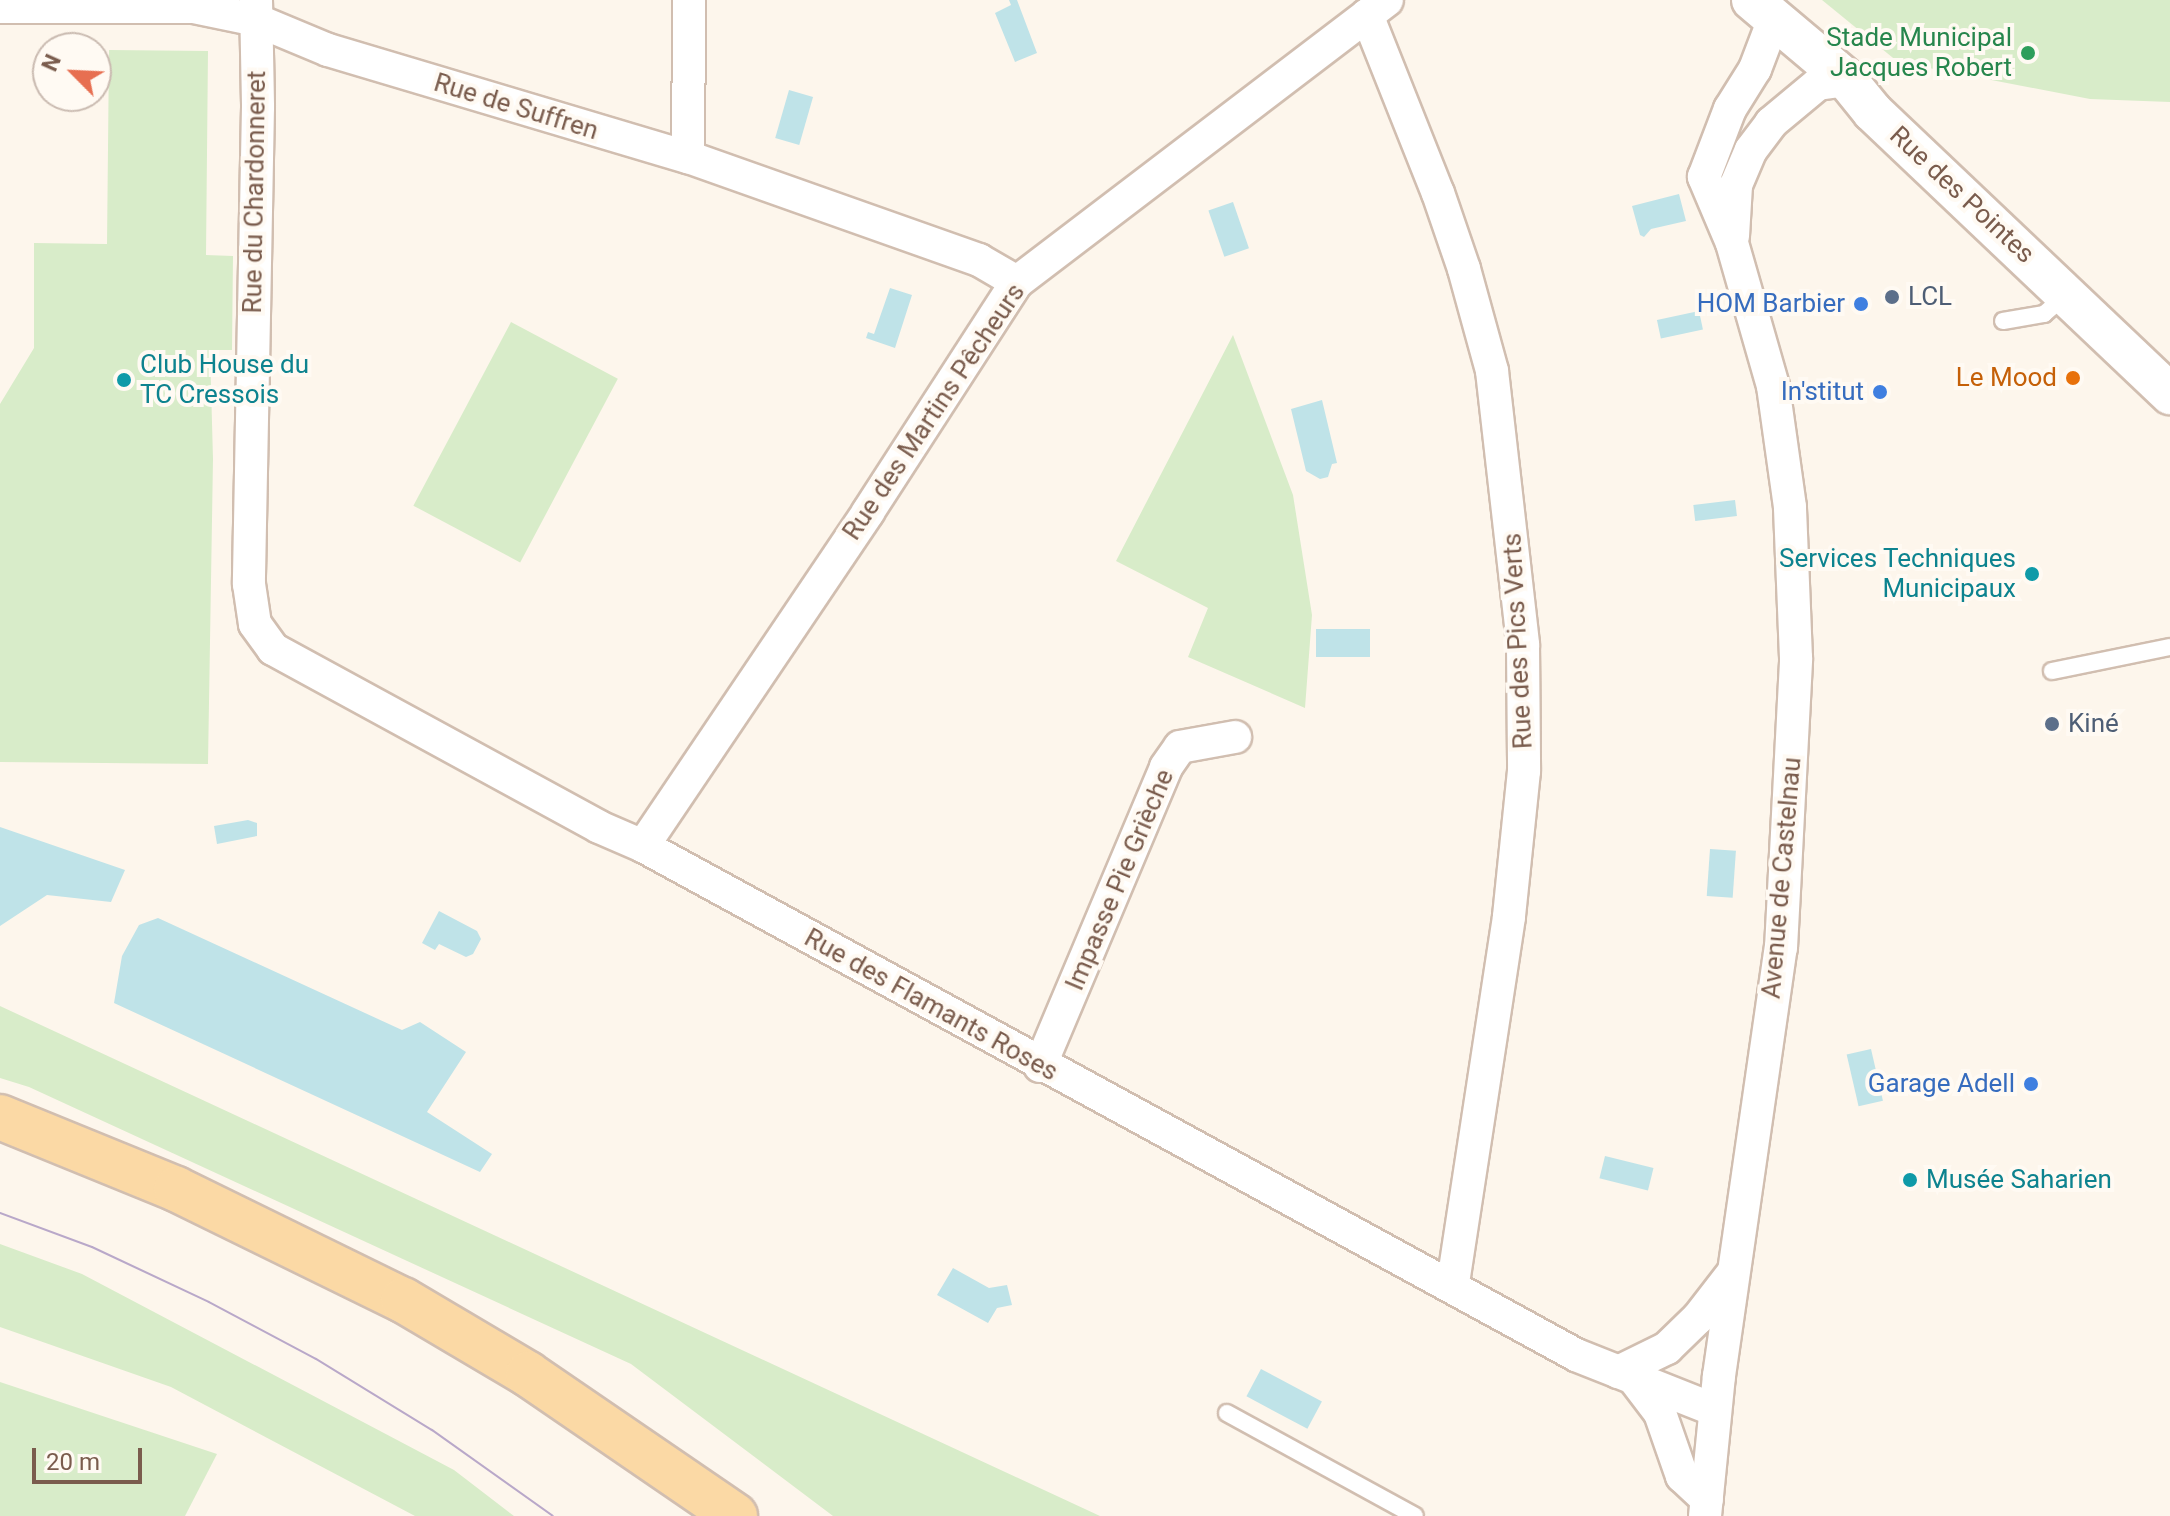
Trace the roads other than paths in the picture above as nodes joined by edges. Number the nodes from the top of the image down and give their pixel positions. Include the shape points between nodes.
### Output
1 (689, 0) edge
2 (0, 7) edge
3 (1377, 7) edge
4 (256, 10) edge
5 (1763, 10) edge
6 (1847, 80) junction
7 (688, 157) junction
8 (1732, 243) junction
9 (1017, 282) junction
10 (2067, 294) junction
11 (2003, 321) dead end
12 (2170, 394) edge
13 (255, 624) joint
14 (2170, 647) edge
15 (2052, 671) dead end
16 (1235, 737) dead end
17 (643, 846) junction
18 (1040, 1066) junction
19 (0, 1117) edge
20 (1734, 1272) junction
21 (1453, 1285) junction
22 (1667, 1348) junction
23 (1626, 1374) junction
24 (1719, 1376) junction
25 (1715, 1410) junction
26 (1227, 1413) dead end
27 (1706, 1507) edge
28 (735, 1516) edge
29 (1415, 1516) edge

1 - 7 street
2 - 4 street, Rue de Suffren
3 - 9 street, Rue des Martins Pêcheurs
3 - 21 street, Rue des Pics Verts via 1464,269 1492,371 1523,645 1524,771 1514,873
4 - 7 street, Rue de Suffren via 343,55
4 - 13 street, Rue du Chardonneret via 249,527
5 - 6 street, Rue des Pointes
5 - 8 street, Avenue de Castelnau via 1755,69 1734,100 1704,177
6 - 8 street, Avenue de Castelnau via 1818,84 1771,123 1751,150 1736,185
6 - 10 street, Rue des Pointes via 1886,133
7 - 9 street, Rue de Suffren via 979,260
8 - 20 street, Avenue de Castelnau via 1773,386 1790,507 1796,658 1781,948
9 - 17 street, Rue des Martins Pêcheurs
10 - 11 lane via 2044,314
10 - 12 street, Rue des Pointes
13 - 17 street, Rue des Flamants Roses via 273,649 295,665
14 - 15 lane
16 - 18 street, Impasse Pie Grièche via 1180,747 1166,767
17 - 18 street, Rue des Flamants Roses
18 - 21 street, Rue des Flamants Roses
19 - 28 main road via 176,1189 403,1300 541,1382
20 - 22 street
20 - 24 street, Avenue de Castelnau
21 - 23 street, Rue des Flamants Roses via 1576,1355
22 - 23 street
22 - 24 street via 1699,1358
23 - 25 street, Rue des Flamants Roses
23 - 27 street via 1660,1413 1682,1476
24 - 25 street, Avenue de Castelnau
25 - 27 street, Avenue de Castelnau
26 - 29 lane

